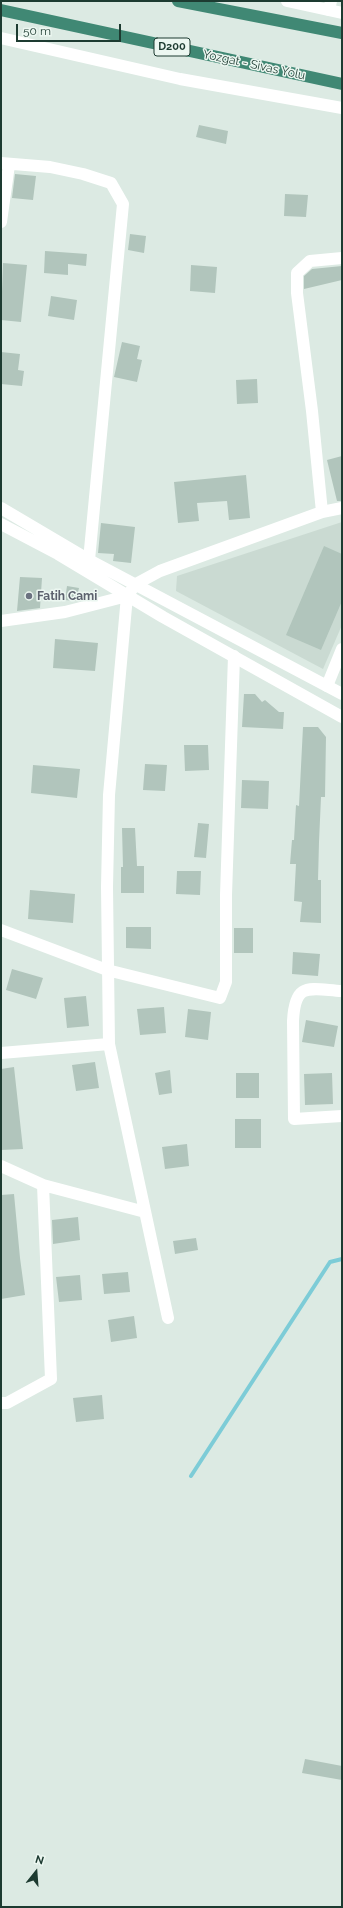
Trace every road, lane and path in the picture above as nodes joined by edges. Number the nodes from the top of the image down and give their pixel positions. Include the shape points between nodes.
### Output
1 (178, 1) edge
2 (287, 1) edge
3 (330, 5) edge
4 (1, 10) edge
5 (342, 13) edge
6 (342, 33) edge
7 (1, 38) edge
8 (342, 84) edge
9 (342, 108) edge
10 (5, 164) edge
11 (1, 222) edge
12 (342, 258) edge
13 (1, 508) edge
14 (342, 508) edge
15 (322, 512) junction
16 (1, 524) edge
17 (89, 560) junction
18 (136, 584) junction
19 (127, 596) junction
20 (1, 621) edge
21 (342, 649) edge
22 (234, 656) junction
23 (327, 686) junction
24 (342, 694) edge
25 (342, 717) edge
26 (1, 930) edge
27 (107, 970) junction
28 (342, 991) edge
29 (109, 1044) junction
30 (1, 1053) edge
31 (342, 1116) edge
32 (1, 1166) edge
33 (43, 1185) junction
34 (145, 1212) junction
35 (168, 1318) dead end
36 (1, 1403) edge

1 - 6 highway
2 - 3 street
3 - 5 street
4 - 8 highway, Yozgat - Sivas Yolu / D200
7 - 9 street via 180,80
10 - 11 street
10 - 17 street via 50,167 111,183 123,204
12 - 15 street via 310,261 297,273
13 - 17 street
14 - 15 street
15 - 18 street via 160,571
16 - 19 street via 58,554
17 - 18 street
18 - 19 street
18 - 23 street
19 - 20 street via 65,612
19 - 22 street
19 - 27 street via 109,795
21 - 23 street
22 - 25 street
22 - 27 street via 226,895 226,982 220,998
23 - 24 street
26 - 27 street
27 - 29 street
28 - 31 street via 303,991 298,995 294,1006 293,1021 294,1119
29 - 30 street
29 - 34 street
32 - 33 street
33 - 34 street
33 - 36 street via 51,1379 7,1403
34 - 35 street

